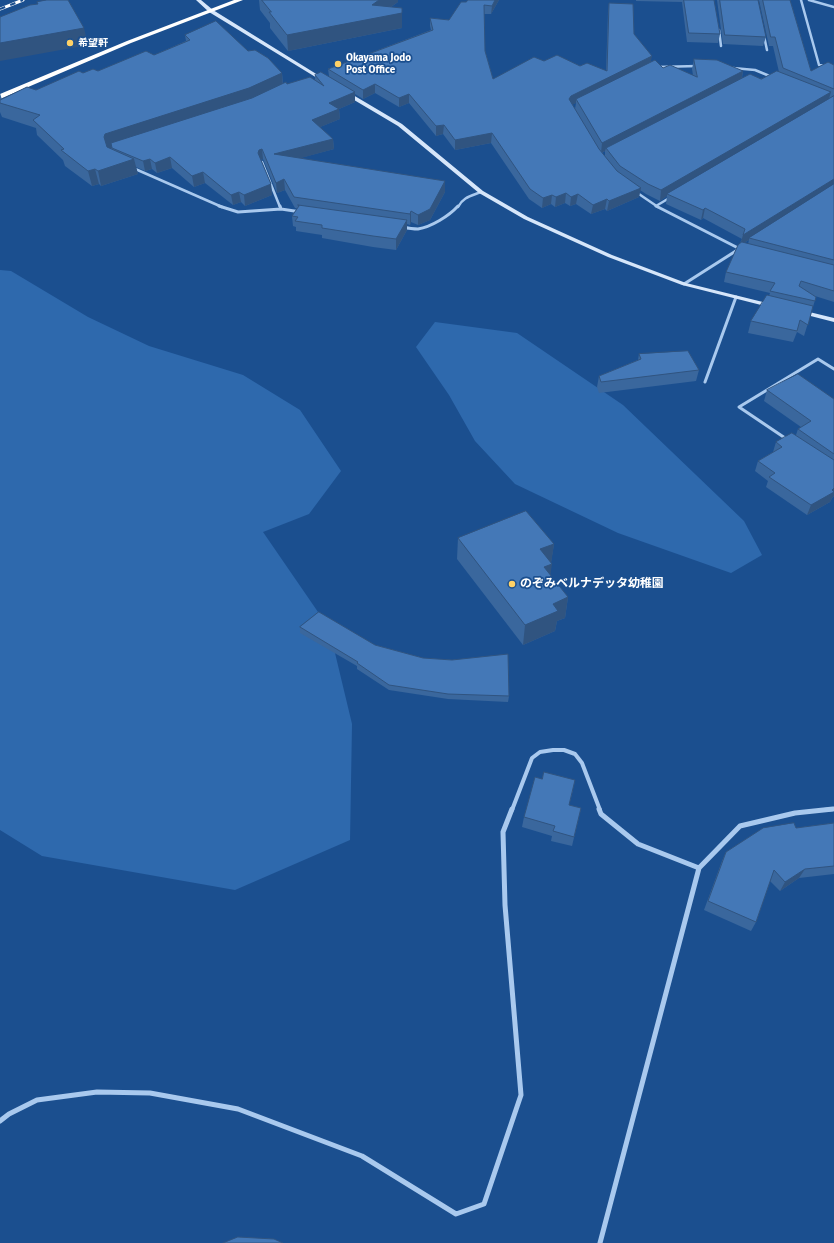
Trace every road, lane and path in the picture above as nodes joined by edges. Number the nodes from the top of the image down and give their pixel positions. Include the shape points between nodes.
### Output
1 (198, 0) edge
2 (240, 0) edge
3 (801, 0) edge
4 (809, 0) edge
5 (834, 7) edge
6 (211, 11) junction
7 (718, 23) edge
8 (763, 29) edge
9 (721, 46) edge
10 (767, 50) dead end
11 (701, 66) edge
12 (653, 67) edge
13 (834, 67) edge
14 (732, 68) edge
15 (763, 73) junction
16 (756, 77) edge
17 (777, 79) edge
18 (328, 83) edge
19 (341, 90) edge
20 (0, 97) edge
21 (262, 162) edge
22 (126, 166) edge
23 (630, 188) edge
24 (482, 192) junction
25 (676, 194) edge
26 (656, 206) junction
27 (282, 209) junction
28 (304, 212) edge
29 (394, 226) edge
30 (745, 246) edge
31 (738, 250) junction
32 (746, 251) edge
33 (684, 284) junction
34 (736, 297) junction
35 (778, 307) edge
36 (792, 310) edge
37 (834, 320) edge
38 (834, 369) edge
39 (705, 382) dead end
40 (790, 440) edge
41 (834, 809) edge
42 (698, 868) junction
43 (0, 1121) edge
44 (600, 1243) edge

1 - 6 street
2 - 6 highway
3 - 13 street via 819,65
4 - 5 street
6 - 18 street
6 - 20 highway via 129,42
7 - 9 street
8 - 10 street
11 - 12 street
14 - 15 street
15 - 16 street
15 - 17 street
19 - 24 street via 400,125
21 - 27 street
22 - 27 street via 226,209 251,212
23 - 26 street
24 - 29 street via 467,196 458,207 429,225 417,229
24 - 33 street via 526,218 610,256
25 - 26 street
26 - 31 street
27 - 28 street
30 - 31 street
31 - 32 street
31 - 33 street
33 - 34 street
34 - 35 street
34 - 39 street
36 - 37 street
38 - 40 street via 818,359 739,407
41 - 42 street via 795,813 740,826
42 - 43 street via 638,844 601,814 582,763 575,754 553,750 540,752 532,758 503,832 505,905 521,1095 484,1204 456,1214 362,1156 238,1109 150,1093 97,1092 37,1100
42 - 44 street

